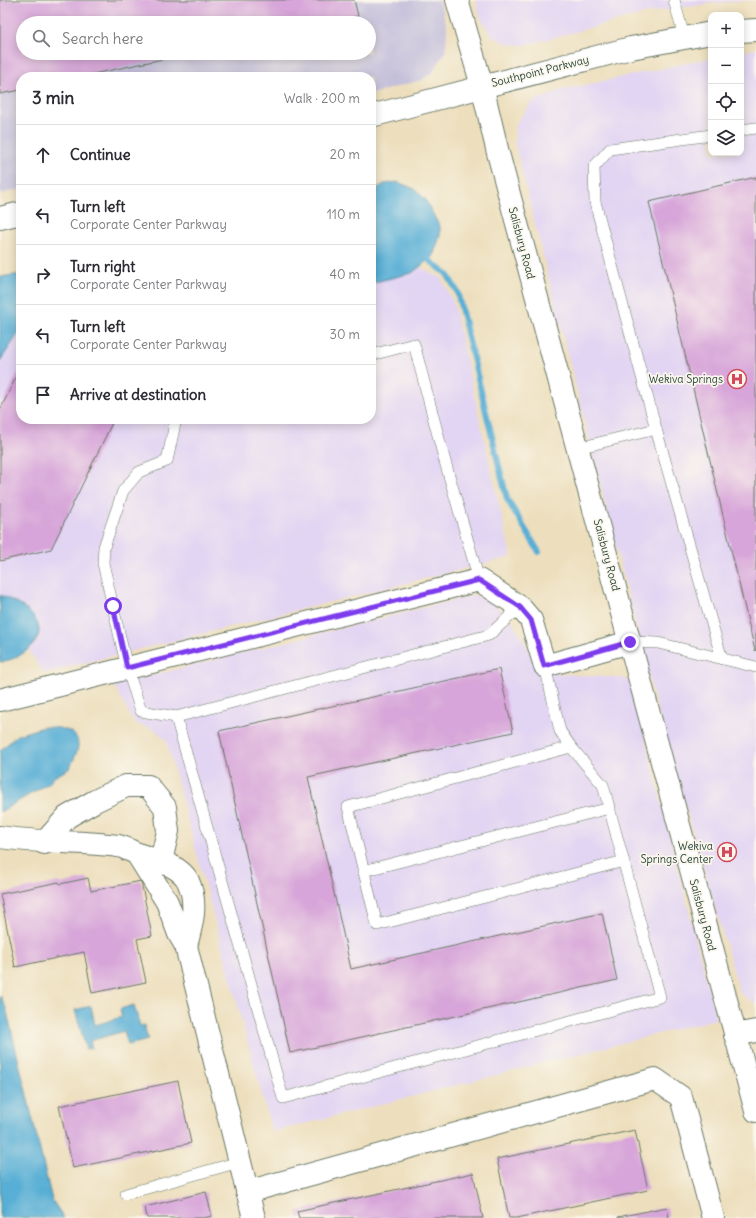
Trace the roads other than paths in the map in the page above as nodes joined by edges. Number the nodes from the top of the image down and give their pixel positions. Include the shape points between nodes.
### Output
1 (457, 0) edge
2 (674, 0) edge
3 (756, 30) edge
4 (744, 31) edge
5 (708, 33) edge
6 (684, 37) junction
7 (482, 86) junction
8 (376, 115) edge
9 (756, 128) edge
10 (744, 130) edge
11 (708, 135) edge
12 (16, 214) edge
13 (0, 218) edge
14 (376, 355) edge
15 (175, 424) edge
16 (656, 429) junction
17 (578, 448) junction
18 (479, 580) junction
19 (520, 607) junction
20 (630, 642) junction
21 (722, 659) junction
22 (544, 666) junction
23 (756, 667) edge
24 (127, 668) junction
25 (0, 700) edge
26 (176, 717) junction
27 (571, 747) junction
28 (610, 808) junction
29 (0, 837) edge
30 (44, 843) junction
31 (137, 854) junction
32 (161, 861) junction
33 (624, 861) junction
34 (363, 871) junction
35 (187, 880) junction
36 (160, 889) junction
37 (186, 946) junction
38 (746, 1033) edge
39 (756, 1111) edge
40 (239, 1162) junction
41 (246, 1192) junction
42 (126, 1194) dead end
43 (254, 1218) edge
44 (713, 1218) edge

1 - 7 street, Salisbury Road
2 - 6 lane
3 - 4 street
5 - 6 street, Southpoint Parkway
6 - 7 street, Southpoint Parkway
7 - 8 street, Southpoint Parkway
7 - 17 street, Salisbury Road
9 - 10 lane
11 - 16 lane via 610,149 594,167 595,202
12 - 13 street
14 - 18 lane via 414,344
15 - 24 lane via 167,461 139,472 123,491 104,547 104,562
16 - 17 lane
16 - 21 lane
17 - 20 street, Salisbury Road
18 - 19 street
18 - 24 street
19 - 22 street via 531,620
19 - 26 lane via 489,635
20 - 21 lane via 658,643
20 - 22 street
20 - 38 street, Salisbury Road
21 - 23 lane
22 - 27 lane via 560,731
24 - 25 street
24 - 26 lane via 141,711
26 - 33 lane via 283,1098 660,997
27 - 28 lane via 603,786
27 - 34 lane via 348,807
28 - 33 lane
28 - 34 lane
29 - 30 street
30 - 31 street via 120,846
30 - 32 street via 67,817 95,801 126,786 148,786 165,806 168,831
31 - 32 street
31 - 36 street
32 - 35 street via 181,872
33 - 34 lane via 376,925
35 - 36 street
35 - 37 street via 193,896 194,917
36 - 37 street
37 - 40 street
38 - 39 street, Salisbury Road
40 - 41 street
40 - 42 lane
41 - 43 street
41 - 44 street via 655,1079 681,1097

